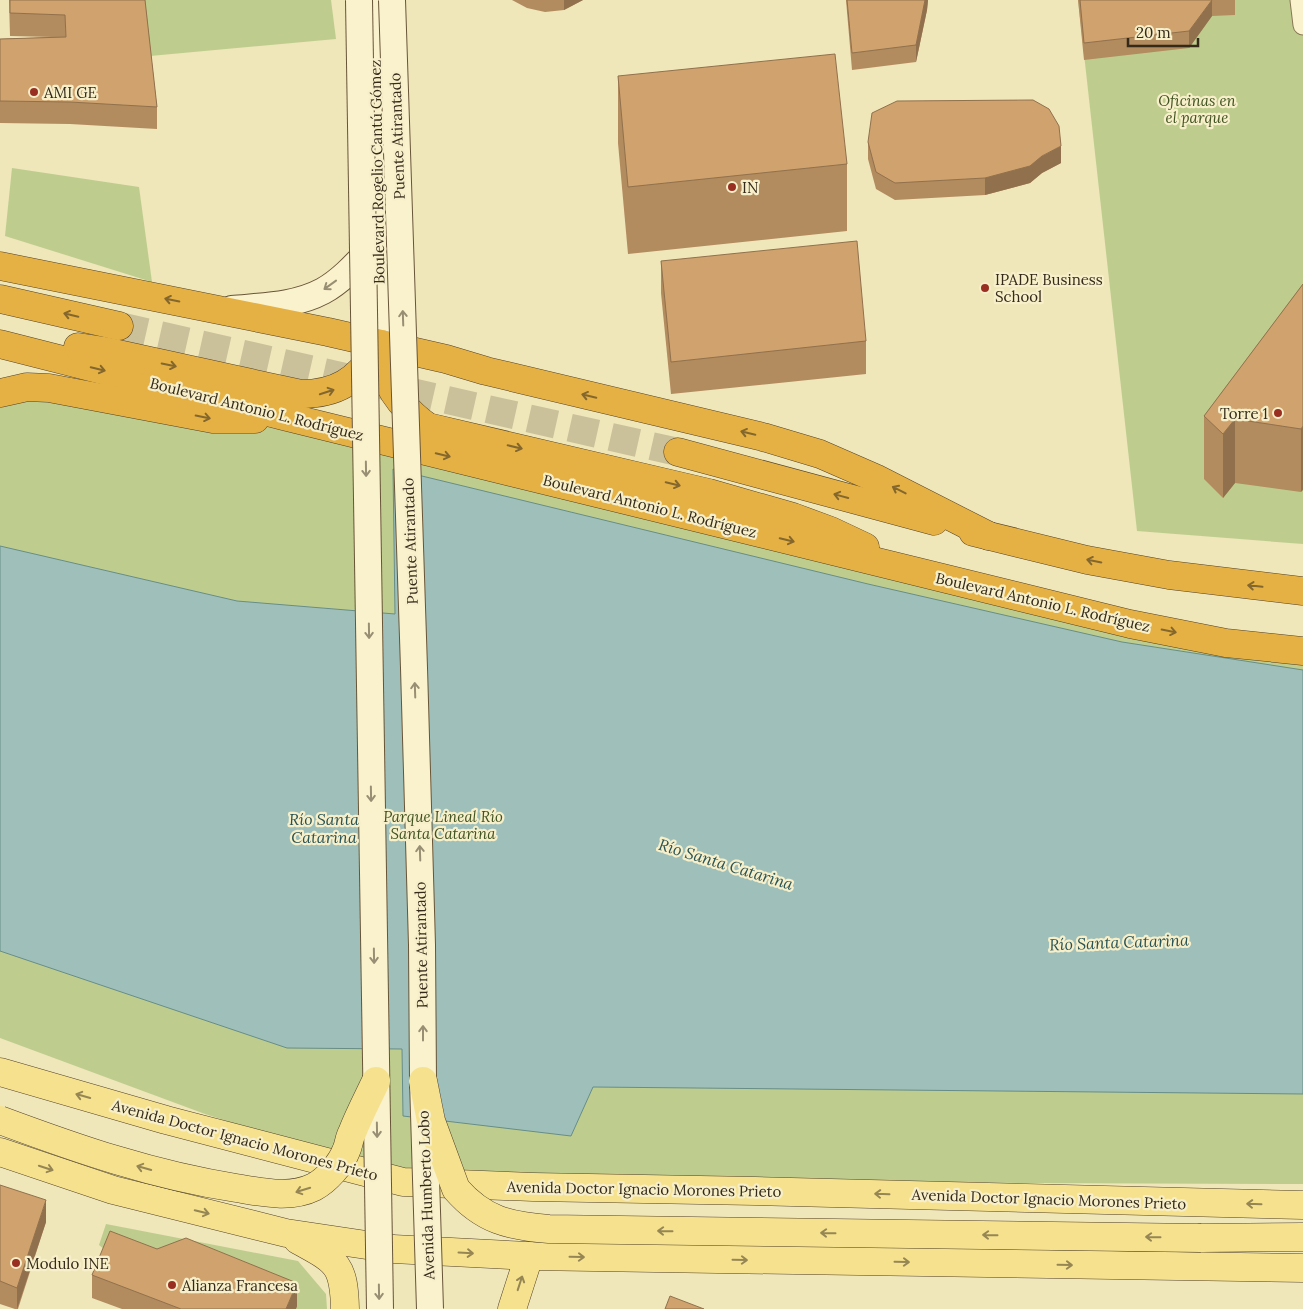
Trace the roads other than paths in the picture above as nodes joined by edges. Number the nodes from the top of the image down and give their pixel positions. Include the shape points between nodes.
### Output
1 (359, 0) edge
2 (373, 0) edge
3 (392, 0) edge
4 (379, 240) junction
5 (0, 266) edge
6 (0, 299) edge
7 (220, 310) junction
8 (119, 326) tunnel mouth
9 (0, 336) edge
10 (0, 344) edge
11 (381, 344) junction
12 (446, 359) junction
13 (0, 393) edge
14 (282, 416) junction
15 (417, 420) junction
16 (678, 452) tunnel mouth
17 (990, 536) junction
18 (883, 564) junction
19 (1303, 591) edge
20 (1303, 651) edge
21 (0, 1068) edge
22 (0, 1072) edge
23 (27, 1080) junction
24 (376, 1081) junction
25 (423, 1081) junction
26 (0, 1120) edge
27 (0, 1152) edge
28 (1303, 1205) edge
29 (286, 1233) junction
30 (1303, 1237) edge
31 (529, 1256) junction
32 (1303, 1268) edge
33 (346, 1309) edge
34 (380, 1309) edge
35 (430, 1309) edge
36 (512, 1309) edge

1 -> 24 main road, bridge
2 - 4 main road, Boulevard Rogelio Cantú Gómez
25 -> 3 main road, Puente Atirantado, bridge via 422,945
4 -> 7 main road via 346,274 323,291 295,302
4 - 11 main road, Boulevard Rogelio Cantú Gómez
7 -> 5 highway
8 -> 6 highway
7 - 11 highway
9 -> 11 highway via 104,351 301,394 320,394 344,385 366,367
10 -> 14 highway, Boulevard Antonio L. Rodríguez
11 - 12 highway
11 - 15 highway via 388,381
12 - 15 highway via 420,368 412,378 409,403
17 -> 12 highway via 820,454
13 -> 14 highway via 27,387 49,388 213,419
14 -> 18 highway, Boulevard Antonio L. Rodríguez
15 -> 18 highway via 428,427 709,493 793,517 864,546
17 -> 16 highway
19 -> 17 highway via 1169,575 1087,560
18 -> 20 highway, Boulevard Antonio L. Rodríguez via 1130,624 1226,643
21 - 23 main road
22 - 23 main road, Avenida Doctor Ignacio Morones Prieto
28 -> 23 main road, Avenida Doctor Ignacio Morones Prieto via 403,1182
24 -> 26 main road, bridge via 346,1152 335,1168 314,1186 295,1192 275,1194 245,1190 148,1170
24 -> 34 main road, bridge
30 -> 25 main road, bridge via 549,1230 518,1226 486,1214 456,1189 430,1121
25 - 35 main road, Avenida Humberto Lobo, bridge
27 -> 29 main road via 113,1190
29 -> 31 main road via 393,1248
29 - 33 main road via 326,1256 337,1267 343,1278
31 -> 32 main road
36 -> 31 main road

